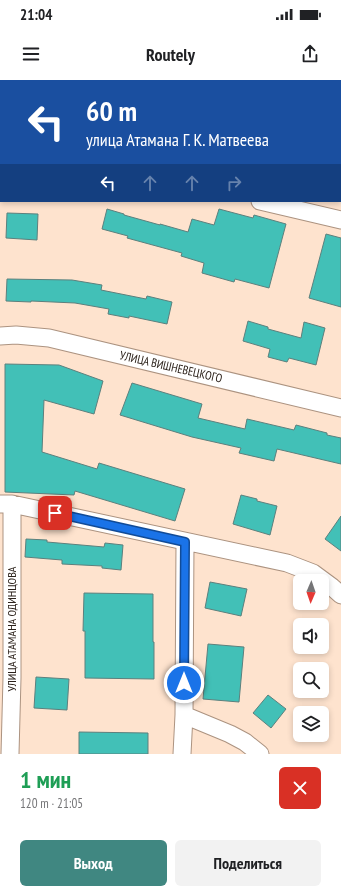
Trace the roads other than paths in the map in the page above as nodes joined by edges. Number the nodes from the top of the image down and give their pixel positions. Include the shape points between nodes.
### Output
1 (264, 202) edge
2 (341, 220) edge
3 (0, 336) edge
4 (341, 408) edge
5 (6, 504) edge
6 (185, 542) junction
7 (341, 595) edge
8 (184, 715) junction
9 (10, 754) edge
10 (182, 754) edge
11 (260, 754) edge

1 - 2 street
3 - 4 street, УЛИЦА ВИШНЕВЕЦКОГО via 49,338
5 - 6 street
5 - 9 street, УЛИЦА АТАМАНА ОДИНЦОВА via 12,678
6 - 7 street via 288,563 313,573
6 - 8 street
8 - 10 street
8 - 11 street via 230,734

